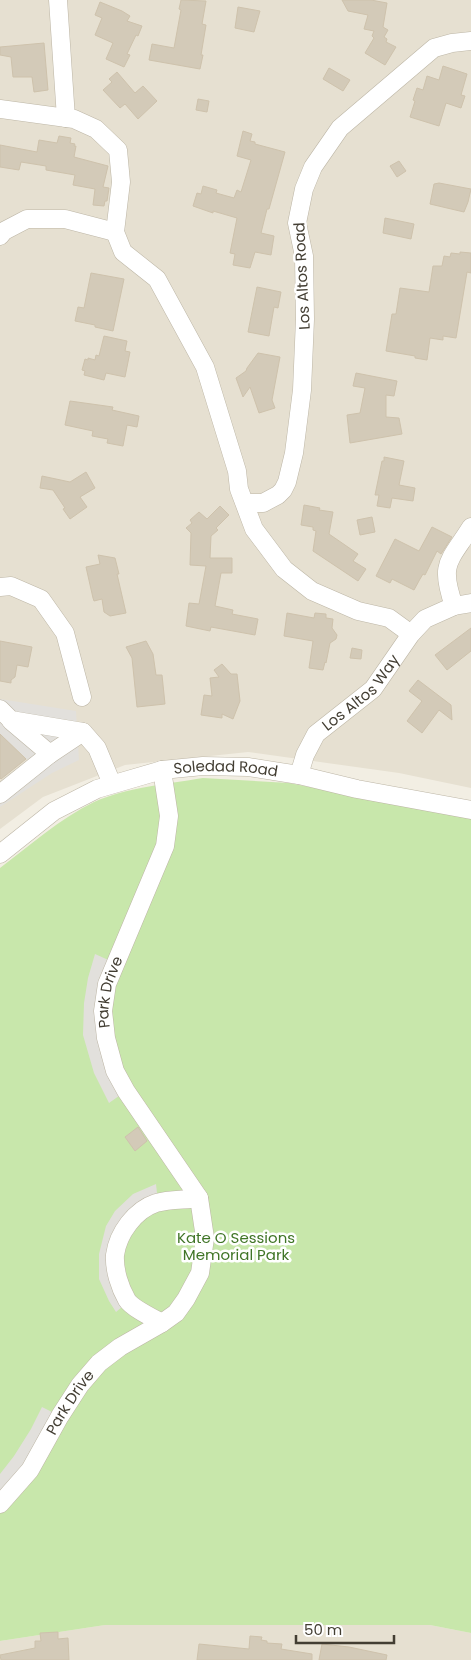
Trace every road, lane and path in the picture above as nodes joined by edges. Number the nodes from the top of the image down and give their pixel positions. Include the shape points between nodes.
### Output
1 (58, 0) edge
2 (471, 41) edge
3 (0, 109) edge
4 (66, 118) junction
5 (115, 232) junction
6 (0, 236) edge
7 (245, 502) junction
8 (471, 527) edge
9 (0, 587) edge
10 (463, 605) edge
11 (411, 634) junction
12 (82, 697) dead end
13 (5, 715) edge
14 (83, 732) junction
15 (50, 754) junction
16 (162, 770) junction
17 (299, 775) junction
18 (112, 784) junction
19 (0, 794) edge
20 (471, 810) edge
21 (0, 854) edge
22 (198, 1198) junction
23 (162, 1323) junction
24 (0, 1504) edge

1 - 4 street
2 - 7 street, Los Altos Road via 434,48 340,128 313,167 304,189 297,223 304,256 305,319 302,390 294,453 283,490 263,503
3 - 4 street
4 - 5 street via 96,129 118,150 121,182
5 - 6 street via 65,219 28,219
5 - 7 street via 123,252 157,279 206,367
7 - 11 street via 254,529 284,569 312,591 358,611 389,618
8 - 10 street via 447,566 448,589
9 - 12 street via 11,586 41,599 65,633
10 - 11 street via 425,619
11 - 17 street, Los Altos Way via 373,689 316,734 305,754
13 - 14 street
13 - 15 street
14 - 15 street
14 - 18 street via 97,748
15 - 19 street
16 - 17 street, Soledad Road via 203,766 248,767
16 - 18 street, Soledad Road
16 - 22 street, Park Drive via 169,816 165,846 107,984 103,1011 115,1071
17 - 20 street, Soledad Road
18 - 21 street, Soledad Road via 54,811
22 - 23 street, Park Drive via 205,1238 200,1273 176,1313
22 - 23 street via 158,1202 145,1208 135,1215 120,1240 116,1269 128,1302
23 - 24 street, Park Drive via 99,1363 65,1409 30,1470

